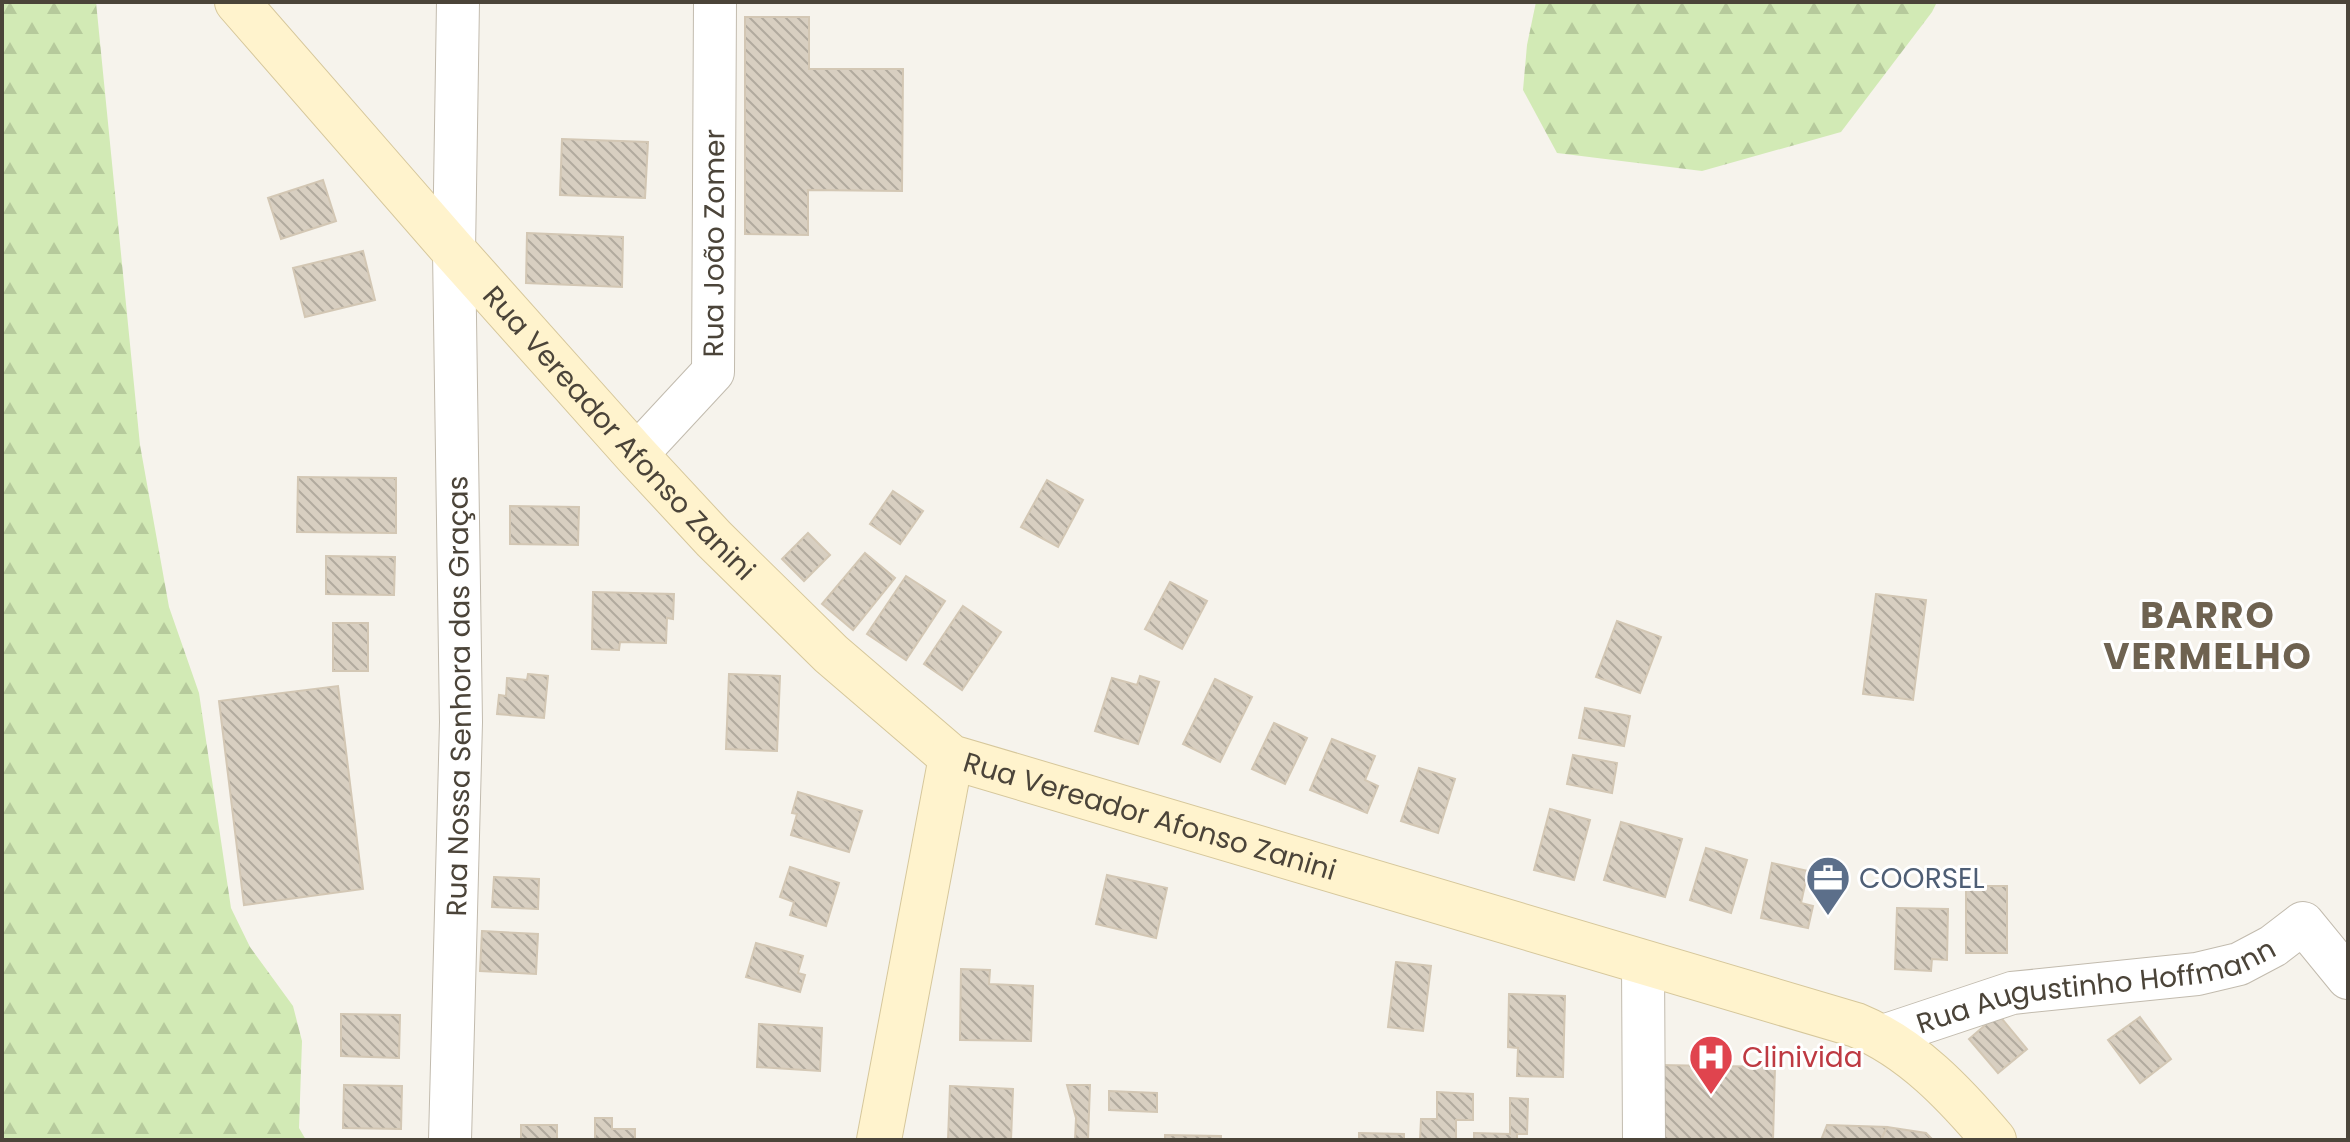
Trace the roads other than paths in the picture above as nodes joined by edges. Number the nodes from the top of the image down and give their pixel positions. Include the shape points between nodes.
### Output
1 (237, 2) edge
2 (458, 2) edge
3 (715, 2) edge
4 (454, 251) junction
5 (636, 455) junction
6 (951, 757) junction
7 (1643, 963) junction
8 (2348, 978) edge
9 (1883, 1036) junction
10 (450, 1140) edge
11 (879, 1140) edge
12 (1644, 1140) edge
13 (1994, 1140) edge

1 - 4 street, Rua Vereador Afonso Zanini
2 - 4 street, Rua Nossa Senhora das Graças
3 - 5 street, Rua João Zomer via 713,372
4 - 5 street, Rua Vereador Afonso Zanini
4 - 10 street, Rua Nossa Senhora das Graças via 461,735
5 - 6 street, Rua Vereador Afonso Zanini via 776,603
6 - 7 street, Rua Vereador Afonso Zanini
6 - 11 street
7 - 9 street, Rua Vereador Afonso Zanini
7 - 12 street
8 - 9 street, Rua Augustinho Hoffmann via 2303,923 2239,964 2197,974 2012,993
9 - 13 street, Rua Vereador Afonso Zanini via 1942,1085

